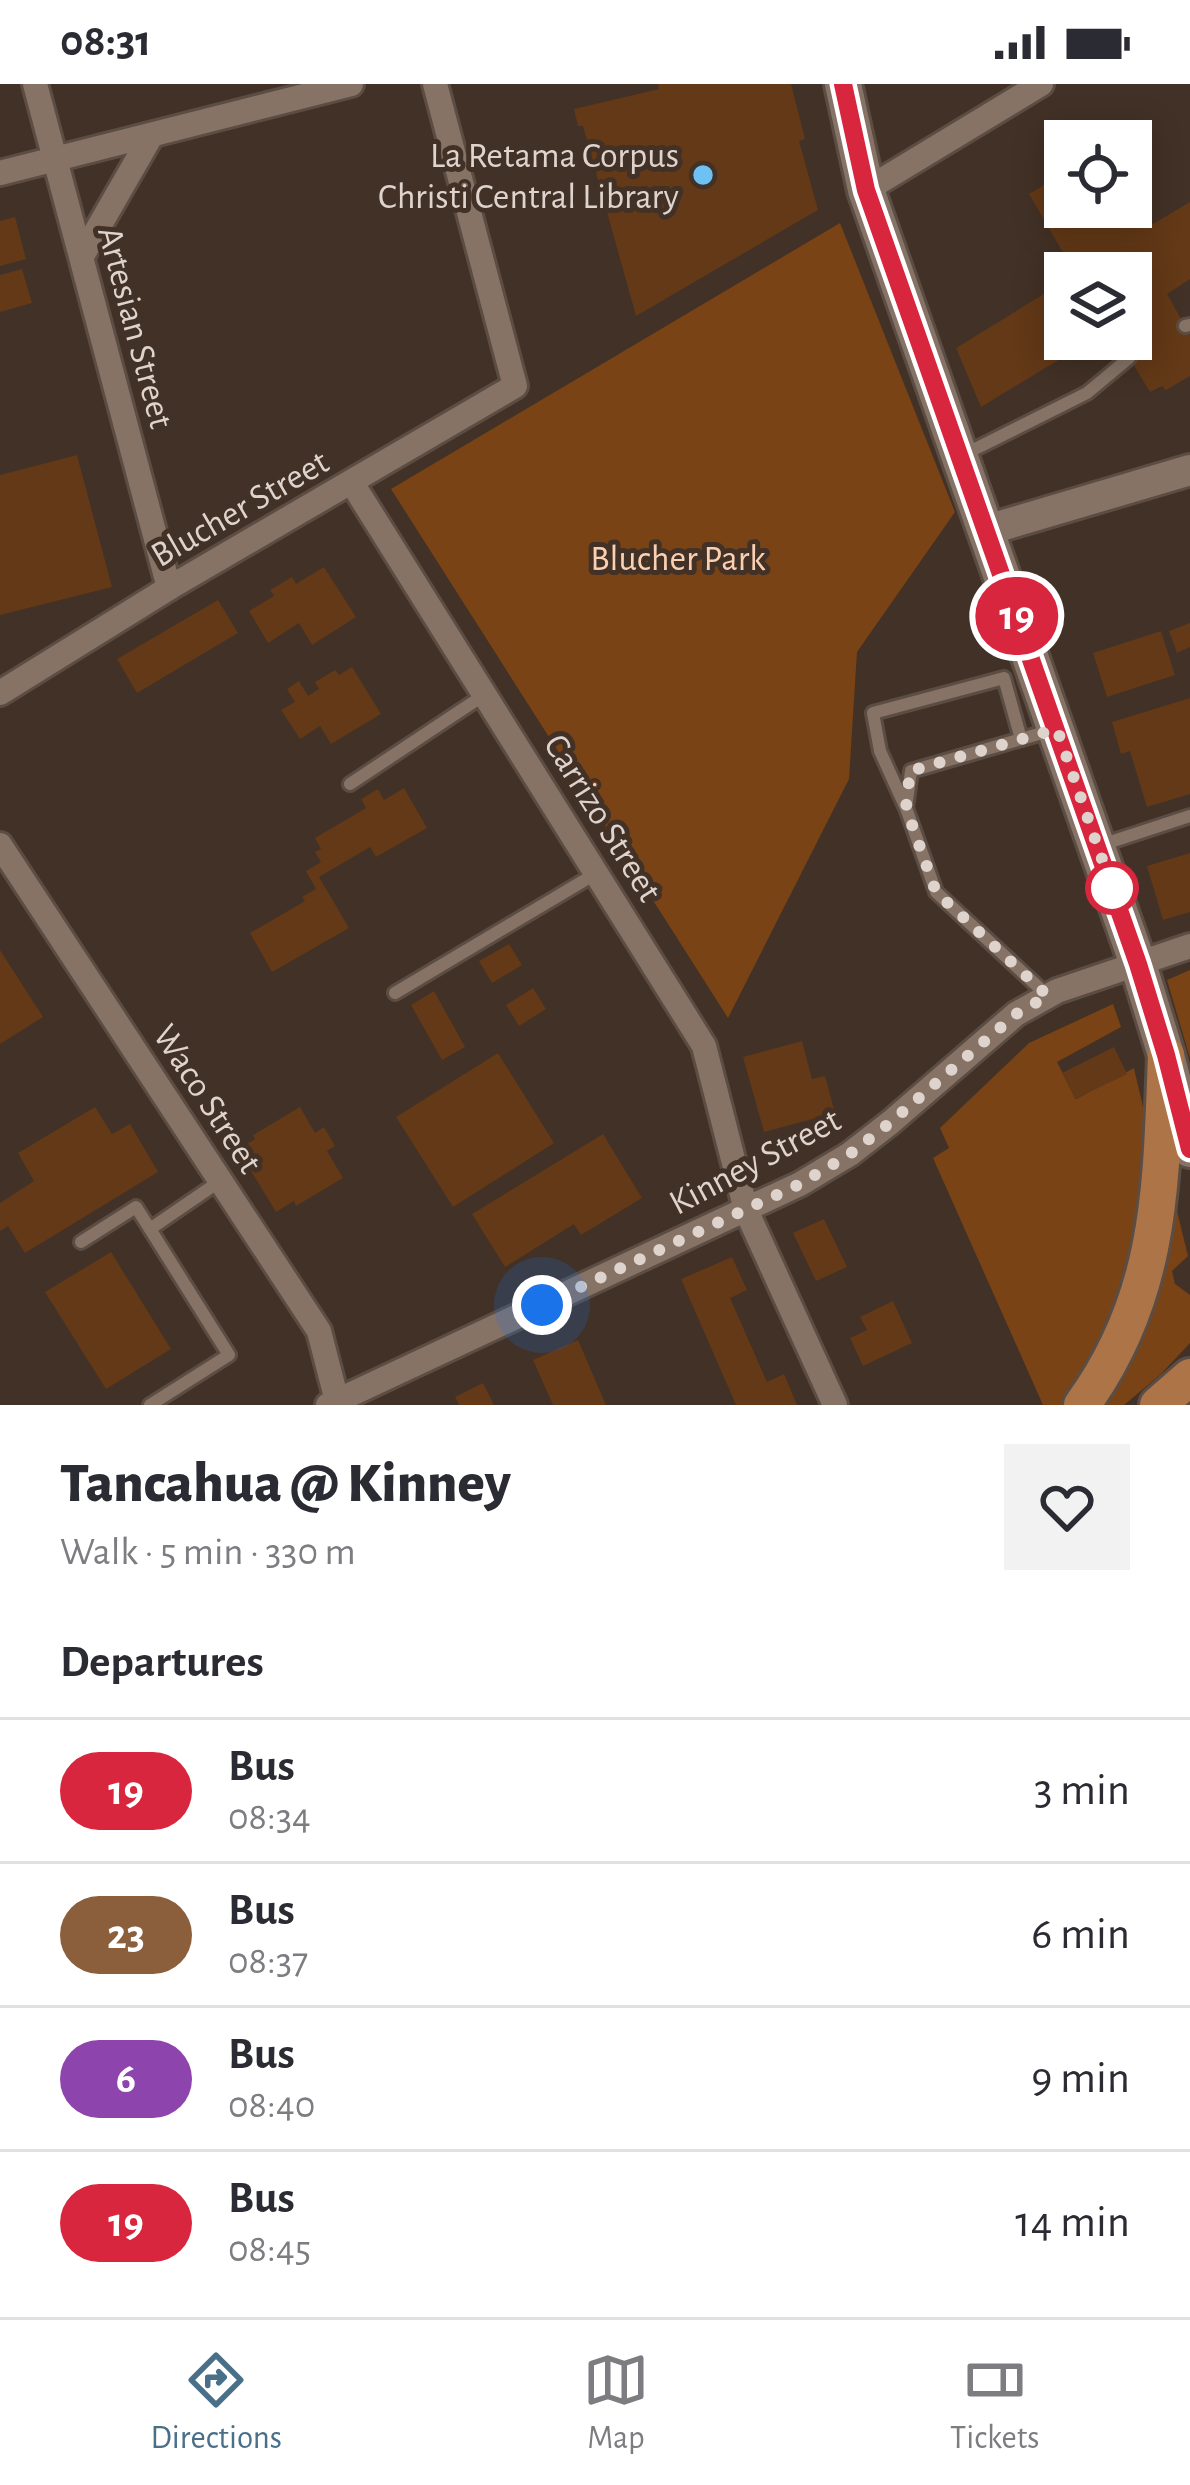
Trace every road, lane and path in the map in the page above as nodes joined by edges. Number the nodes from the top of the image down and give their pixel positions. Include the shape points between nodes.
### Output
1 (34, 84) edge
2 (351, 84) edge
3 (435, 84) edge
4 (843, 84) edge
5 (1041, 84) edge
6 (152, 136) junction
7 (56, 158) junction
8 (0, 173) edge
9 (866, 190) junction
10 (82, 256) junction
11 (1128, 360) edge
12 (961, 456) junction
13 (1190, 470) edge
14 (352, 484) junction
15 (987, 530) junction
16 (169, 588) junction
17 (0, 693) edge
18 (484, 694) junction
19 (1039, 734) junction
20 (350, 784) dead end
21 (906, 808) junction
22 (1190, 817) edge
23 (0, 845) edge
24 (1097, 846) junction
25 (597, 874) junction
26 (1190, 946) edge
27 (1138, 964) junction
28 (395, 993) dead end
29 (1048, 996) junction
30 (1166, 1055) junction
31 (1190, 1149) edge
32 (220, 1180) junction
33 (746, 1210) junction
34 (150, 1228) junction
35 (81, 1242) dead end
36 (1190, 1377) edge
37 (332, 1403) edge
38 (150, 1405) edge
39 (835, 1405) edge
40 (1082, 1405) edge
41 (1158, 1405) edge

1 - 7 street, Artesian Street
2 - 6 street
3 - 14 street, Blucher Street via 515,386
4 - 9 main road
5 - 9 street
6 - 7 street
6 - 10 street
7 - 8 street
7 - 10 street, Artesian Street
9 - 12 main road
10 - 16 street, Artesian Street
11 - 12 lane via 1087,393
12 - 15 main road
13 - 15 street
14 - 16 street, Blucher Street
14 - 18 street, Carrizo Street
15 - 19 main road
16 - 17 street, Blucher Street
18 - 20 lane
18 - 25 street, Carrizo Street
19 - 21 lane via 910,771
19 - 21 lane via 1004,678 873,713
19 - 24 main road
21 - 29 lane via 936,892
22 - 24 lane
23 - 32 street, Waco Street
24 - 27 main road
25 - 28 lane
25 - 33 street, Carrizo Street via 704,1046
26 - 27 street, Kinney Street
27 - 29 street, Kinney Street
27 - 30 main road
29 - 33 street, Kinney Street via 850,1154
30 - 31 main road
30 - 40 main road via 1154,1236 1116,1349
32 - 34 lane
32 - 37 street, Waco Street via 319,1331
33 - 37 street, Kinney Street
33 - 39 street, Carrizo Street
34 - 35 lane via 136,1208
34 - 38 lane via 230,1354
36 - 41 main road

